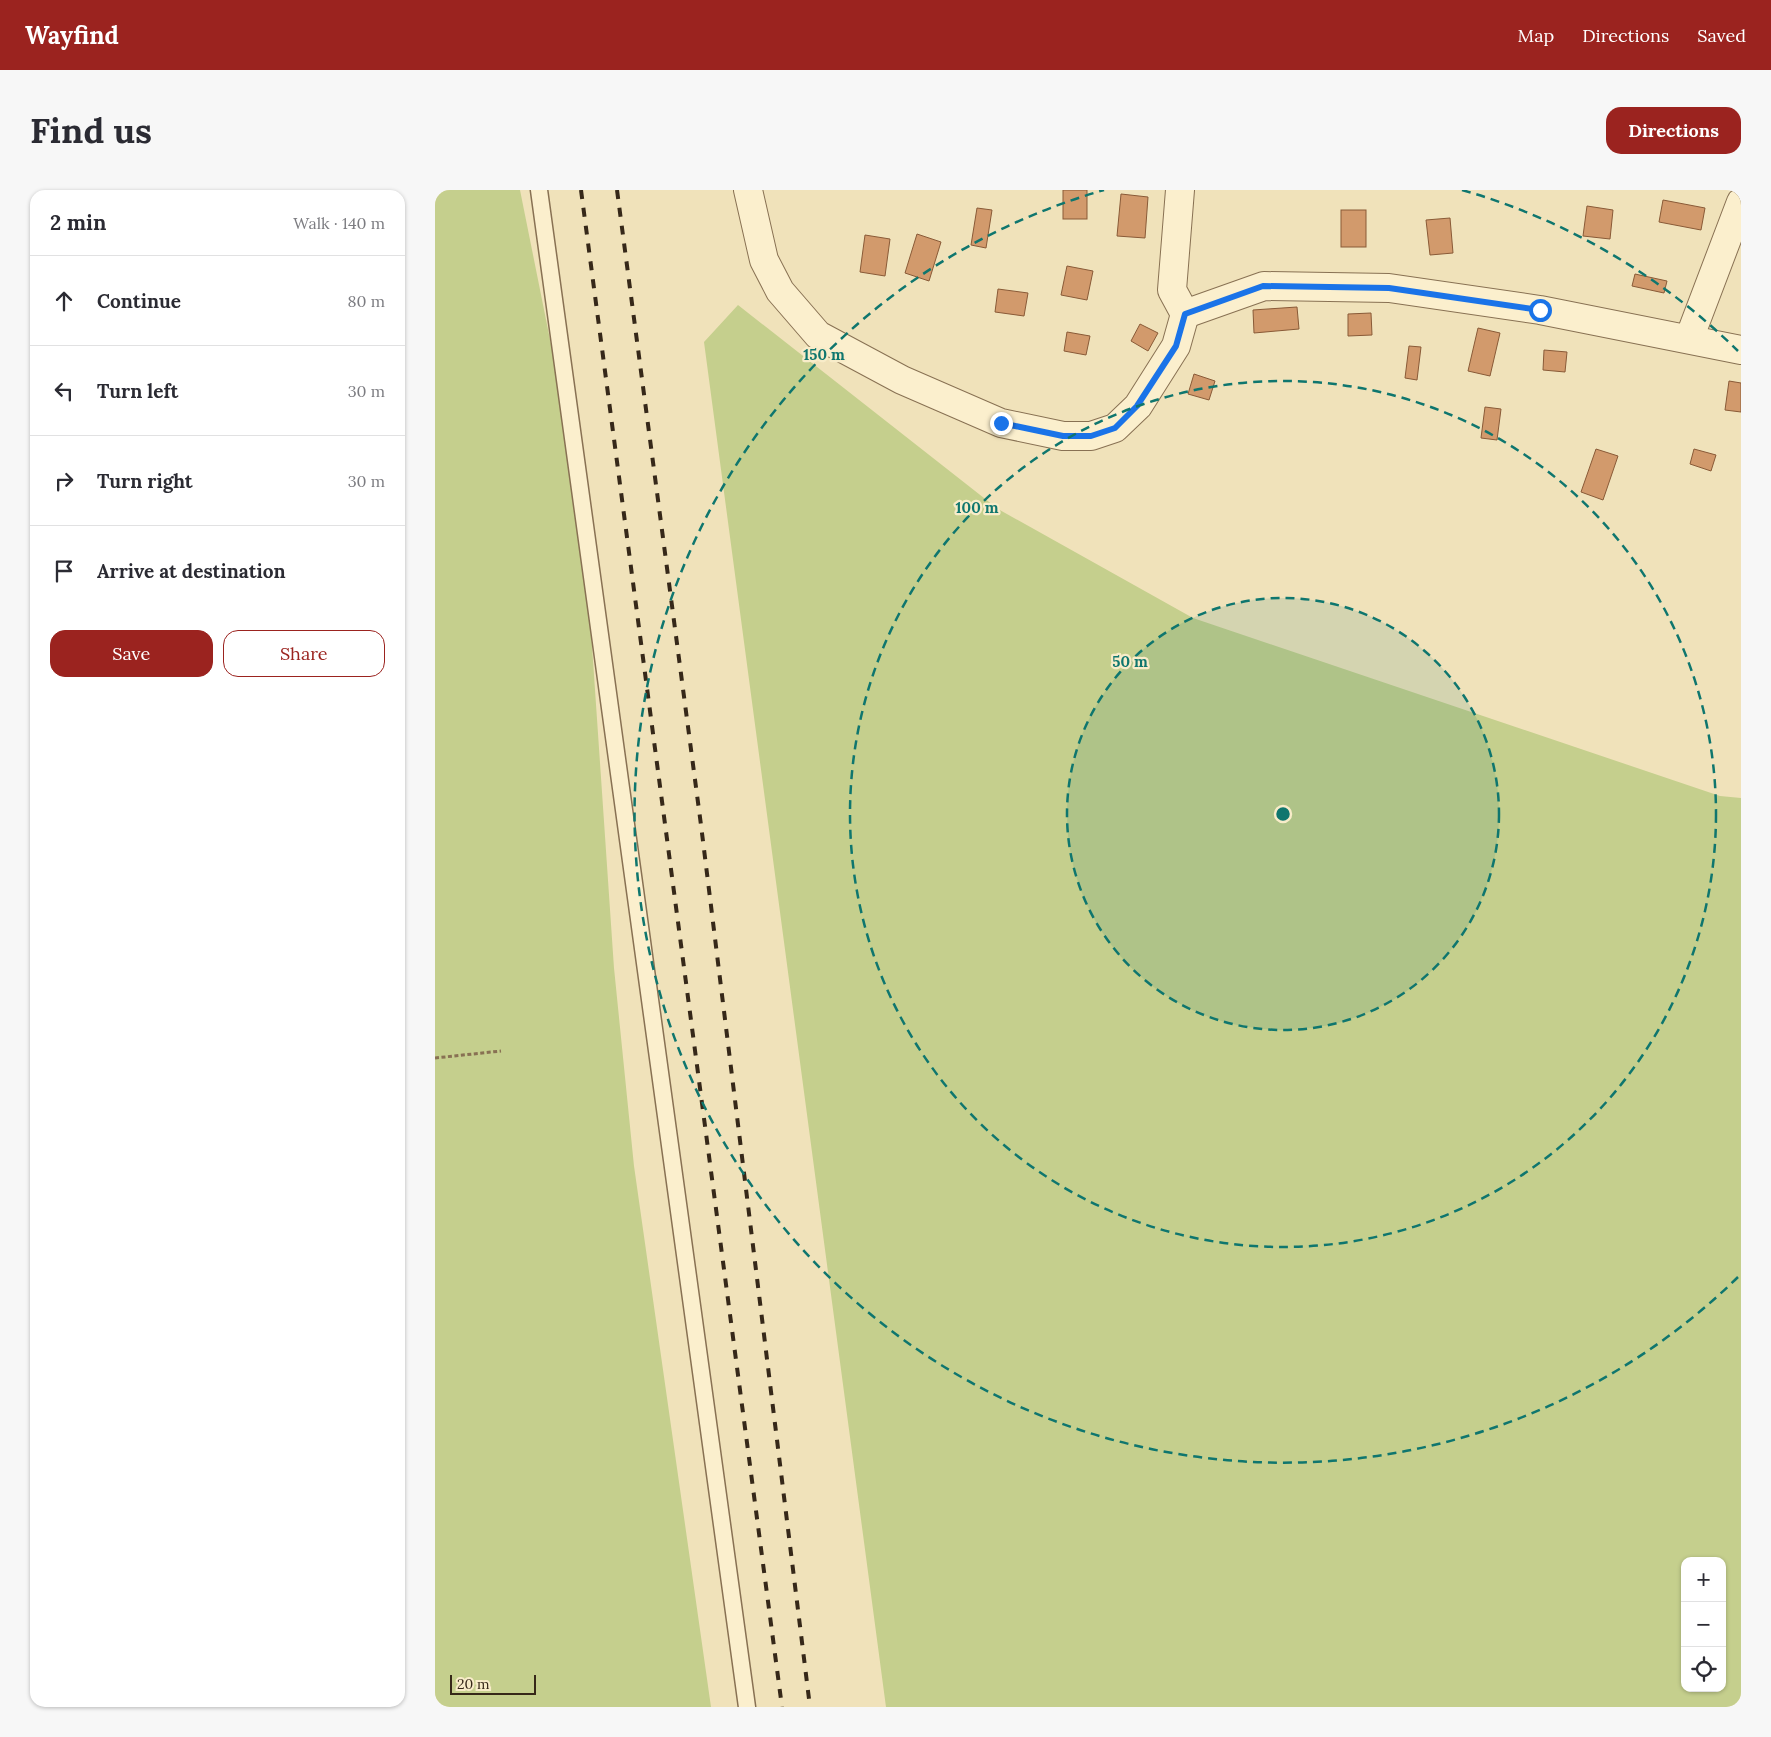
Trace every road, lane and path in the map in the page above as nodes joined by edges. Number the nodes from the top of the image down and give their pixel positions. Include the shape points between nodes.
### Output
1 (539, 190) edge
2 (748, 190) edge
3 (1180, 190) edge
4 (1741, 202) edge
5 (1185, 314) junction
6 (1689, 339) junction
7 (1741, 350) edge
8 (501, 1050) dead end
9 (435, 1058) edge
10 (747, 1707) edge

1 - 10 lane
2 - 5 street via 764,260 780,291 818,335 903,380 1001,423 1063,436 1091,436 1115,428 1137,406 1176,346
3 - 5 street via 1172,290
4 - 6 street
5 - 6 street via 1263,286 1389,288 1540,310
6 - 7 street
8 - 9 path

